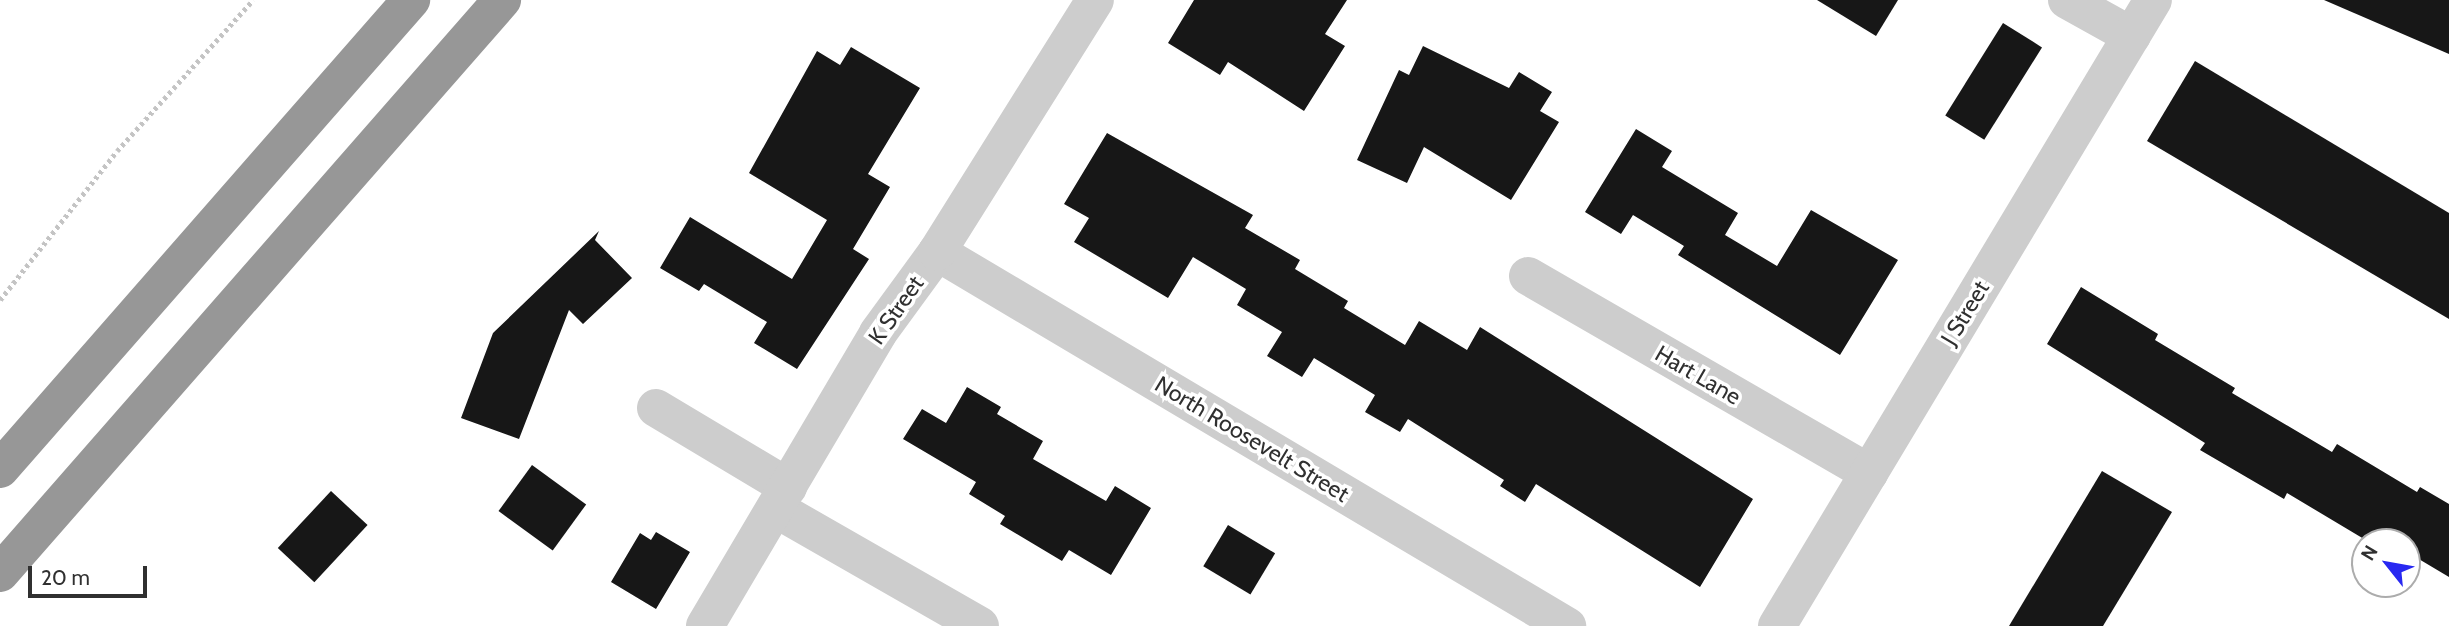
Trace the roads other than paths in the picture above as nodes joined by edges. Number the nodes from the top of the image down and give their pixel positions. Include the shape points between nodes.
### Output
1 (411, 0) edge
2 (502, 0) edge
3 (1095, 0) edge
4 (2067, 0) edge
5 (2153, 0) edge
6 (2132, 36) junction
7 (937, 252) junction
8 (1528, 276) dead end
9 (656, 408) dead end
10 (0, 469) edge
11 (1869, 473) junction
12 (782, 498) junction
13 (0, 573) edge
14 (705, 626) edge
15 (980, 626) edge
16 (1567, 626) edge
17 (1777, 626) edge

1 - 10 highway
2 - 13 highway
3 - 7 street, K Street
4 - 6 street
5 - 6 street, J Street
6 - 11 street, J Street
7 - 12 street, K Street via 878,333
7 - 16 street, North Roosevelt Street
8 - 11 street, Hart Lane
9 - 12 street
11 - 17 street, J Street
12 - 14 street, K Street
12 - 15 street

